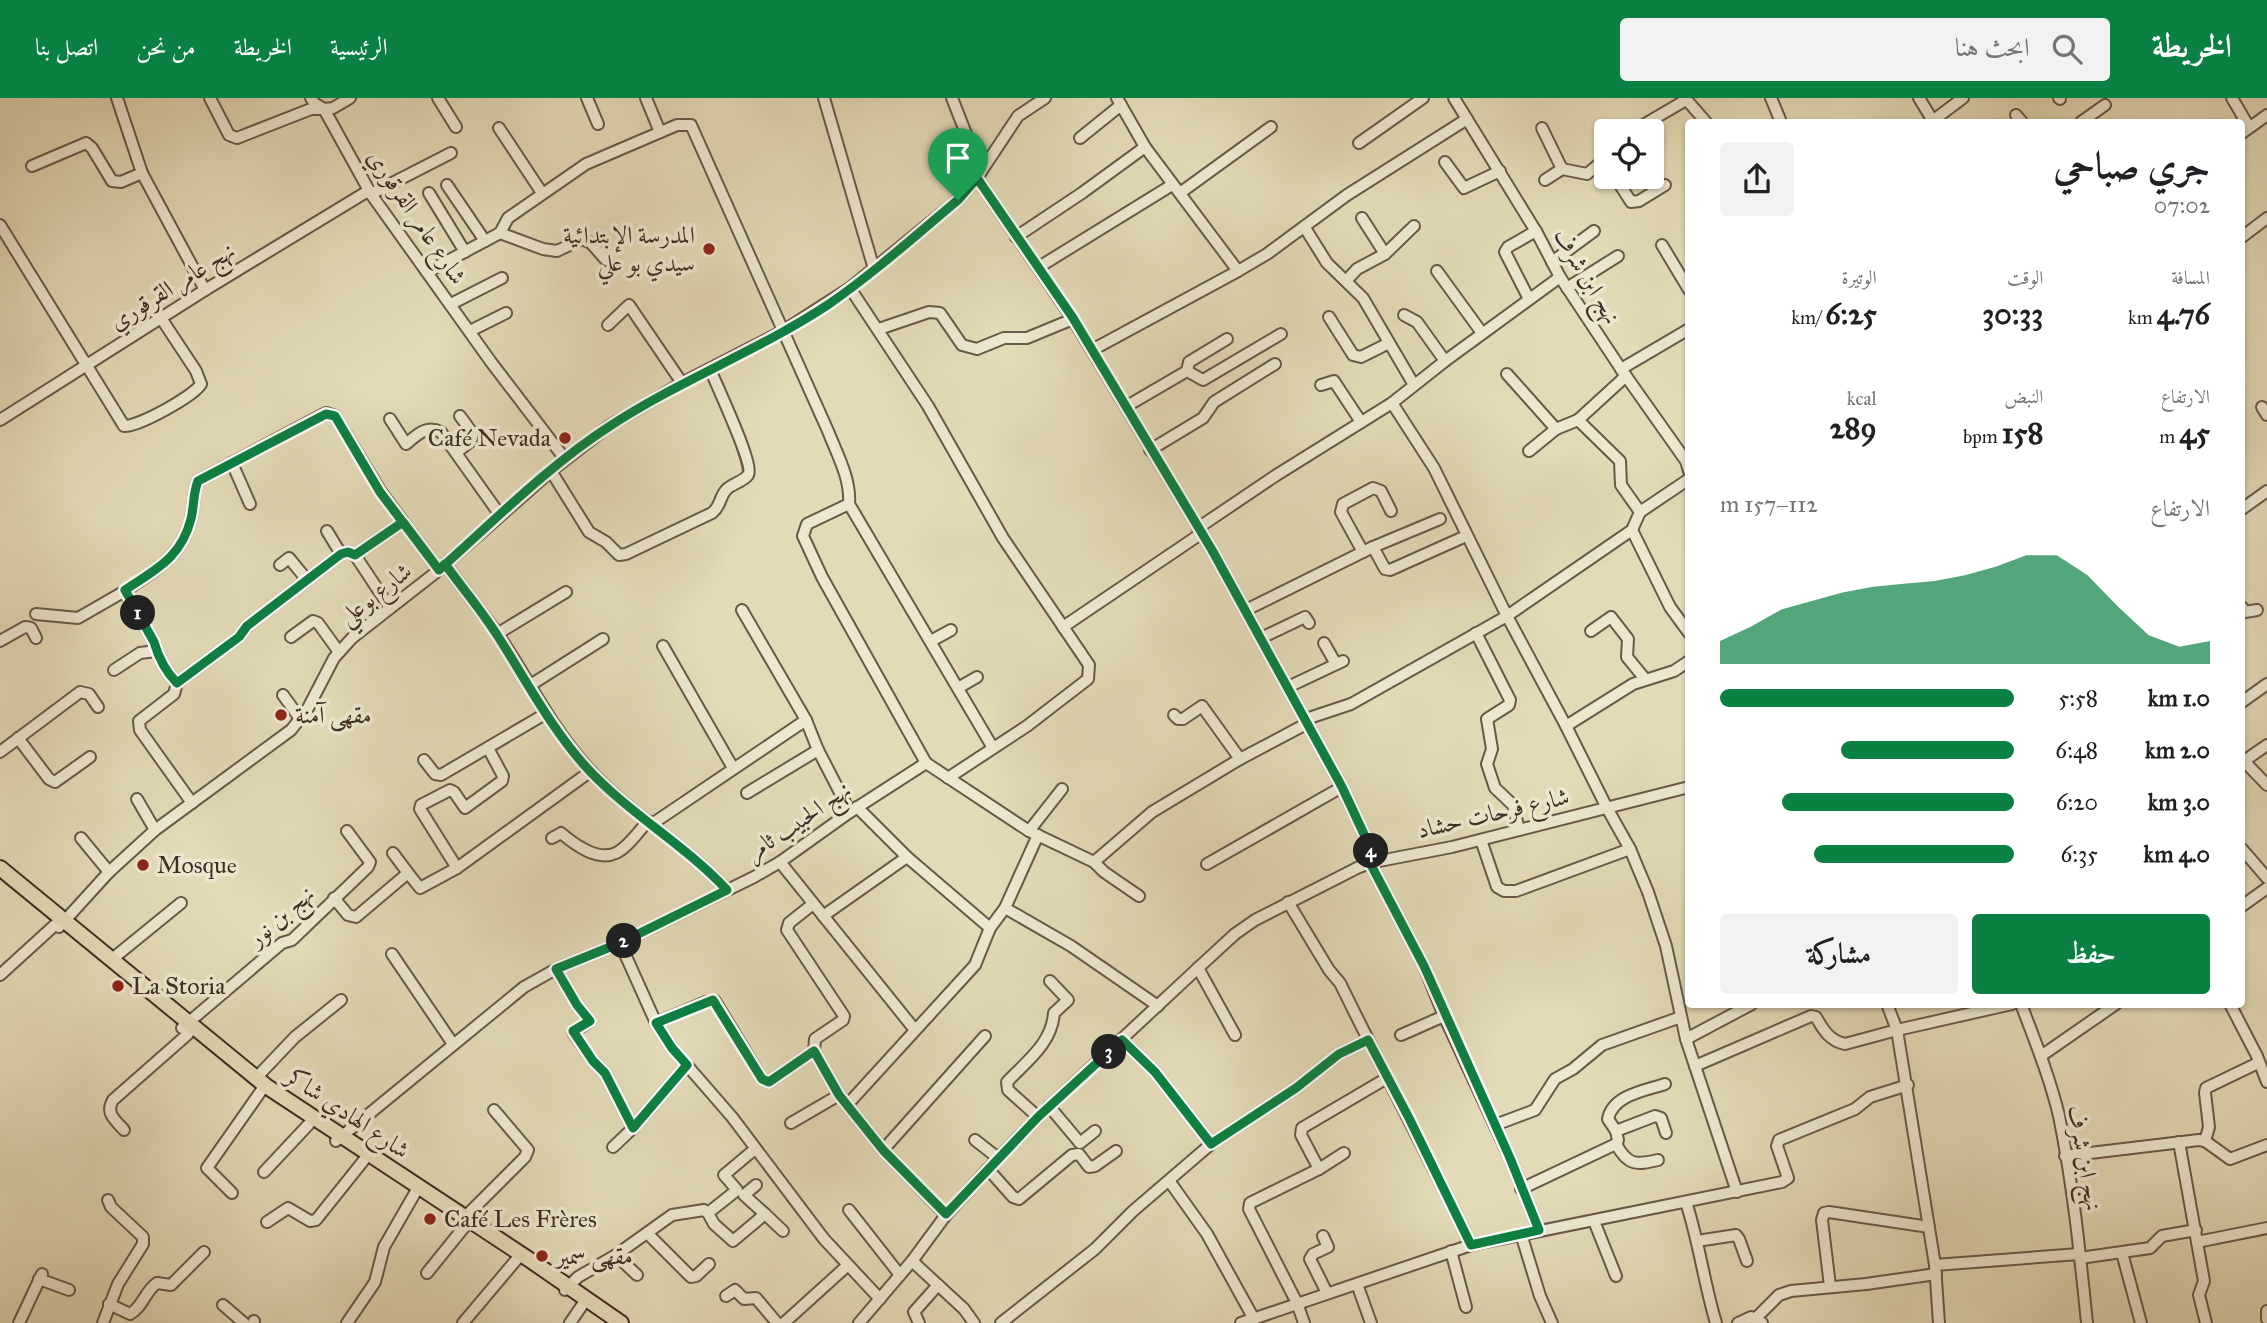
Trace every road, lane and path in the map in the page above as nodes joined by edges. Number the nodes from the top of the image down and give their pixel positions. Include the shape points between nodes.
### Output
1 (117, 98) edge
2 (210, 98) edge
3 (311, 98) edge
4 (350, 98) edge
5 (439, 98) edge
6 (587, 98) edge
7 (646, 98) edge
8 (824, 98) edge
9 (952, 98) edge
10 (1045, 98) edge
11 (1423, 98) edge
12 (1454, 98) edge
13 (1771, 98) edge
14 (1919, 98) edge
15 (1963, 98) edge
16 (2232, 98) edge
17 (1685, 99) edge
18 (1119, 102) edge
19 (2105, 105) dead end
20 (324, 109) junction
21 (1467, 119) junction
22 (1652, 119) edge
23 (1703, 119) edge
24 (1780, 119) edge
25 (1930, 119) edge
26 (1936, 119) edge
27 (2085, 119) edge
28 (598, 124) dead end
29 (2254, 124) edge
30 (456, 127) dead end
31 (1271, 127) dead end
32 (499, 128) dead end
33 (1542, 128) dead end
34 (2267, 131) edge
35 (660, 132) junction
36 (1080, 138) dead end
37 (1359, 143) dead end
38 (1145, 146) junction
39 (451, 153) dead end
40 (1445, 162) dead end
41 (32, 166) dead end
42 (1594, 168) edge
43 (1562, 169) junction
44 (1500, 171) junction
45 (142, 173) junction
46 (979, 175) junction
47 (1545, 180) dead end
48 (447, 185) dead end
49 (1176, 189) junction
50 (1623, 189) edge
51 (1658, 189) edge
52 (370, 192) junction
53 (429, 193) dead end
54 (542, 193) junction
55 (1362, 218) dead end
56 (2266, 222) edge
57 (0, 225) edge
58 (1414, 226) dead end
59 (1305, 228) junction
60 (1536, 231) junction
61 (1594, 231) dead end
62 (500, 233) junction
63 (2245, 235) edge
64 (1016, 237) junction
65 (485, 241) junction
66 (1662, 245) dead end
67 (465, 252) junction
68 (1385, 254) junction
69 (1618, 256) dead end
70 (606, 260) dead end
71 (1552, 262) junction
72 (1039, 267) junction
73 (874, 269) junction
74 (1238, 271) junction
75 (1437, 271) dead end
76 (427, 272) junction
77 (1560, 277) junction
78 (502, 278) dead end
79 (1346, 281) junction
80 (1685, 283) edge
81 (850, 288) junction
82 (1567, 288) junction
83 (205, 290) junction
84 (1529, 299) junction
85 (451, 304) junction
86 (506, 313) dead end
87 (1404, 314) dead end
88 (1329, 317) dead end
89 (161, 318) junction
90 (1073, 318) junction
91 (608, 325) dead end
92 (878, 329) junction
93 (470, 331) junction
94 (783, 331) junction
95 (1685, 332) edge
96 (1482, 333) junction
97 (1281, 334) dead end
98 (1227, 339) dead end
99 (1389, 342) junction
100 (1092, 350) junction
101 (1445, 361) junction
102 (87, 364) junction
103 (1275, 364) dead end
104 (710, 369) junction
105 (1187, 371) junction
106 (1623, 373) junction
107 (1507, 374) dead end
108 (682, 383) junction
109 (1321, 385) dead end
110 (1414, 385) junction
111 (1392, 403) junction
112 (1127, 406) junction
113 (2, 415) edge
114 (460, 416) dead end
115 (390, 419) dead end
116 (1578, 420) junction
117 (1361, 422) junction
118 (1556, 429) junction
119 (1150, 450) junction
120 (1529, 451) dead end
121 (457, 453) junction
122 (565, 459) junction
123 (1685, 460) edge
124 (232, 463) junction
125 (551, 471) junction
126 (1685, 482) edge
127 (2267, 491) edge
128 (250, 504) dead end
129 (849, 504) junction
130 (2245, 507) edge
131 (1391, 511) dead end
132 (1640, 512) junction
133 (500, 515) junction
134 (1440, 519) dead end
135 (403, 522) junction
136 (1632, 530) junction
137 (327, 531) dead end
138 (1200, 531) junction
139 (1466, 536) junction
140 (1368, 550) junction
141 (341, 554) junction
142 (355, 555) junction
143 (280, 565) dead end
144 (442, 567) junction
145 (307, 580) junction
146 (125, 590) junction
147 (566, 592) dead end
148 (390, 608) junction
149 (742, 610) dead end
150 (1246, 610) junction
151 (2245, 610) edge
152 (2257, 610) dead end
153 (36, 614) dead end
154 (1507, 616) junction
155 (1309, 624) dead end
156 (1063, 627) junction
157 (1685, 628) edge
158 (951, 630) dead end
159 (1591, 631) dead end
160 (1476, 633) junction
161 (497, 634) junction
162 (291, 637) dead end
163 (36, 638) dead end
164 (1261, 638) junction
165 (603, 639) dead end
166 (0, 641) edge
167 (931, 641) junction
168 (1324, 643) dead end
169 (663, 646) dead end
170 (156, 651) junction
171 (339, 652) junction
172 (1685, 664) edge
173 (114, 670) dead end
174 (977, 677) dead end
175 (1645, 679) junction
176 (177, 683) junction
177 (2267, 684) edge
178 (529, 686) junction
179 (1288, 687) junction
180 (958, 688) junction
181 (283, 695) dead end
182 (2245, 700) edge
183 (98, 707) dead end
184 (545, 714) junction
185 (1174, 715) dead end
186 (301, 720) junction
187 (806, 720) junction
188 (1307, 721) junction
189 (1566, 726) junction
190 (18, 738) junction
191 (2267, 745) edge
192 (488, 748) junction
193 (993, 748) junction
194 (818, 750) junction
195 (0, 752) edge
196 (90, 757) dead end
197 (1240, 759) junction
198 (2245, 759) edge
199 (424, 760) dead end
200 (2245, 762) edge
201 (926, 763) junction
202 (733, 768) junction
203 (591, 771) junction
204 (948, 778) junction
205 (2267, 785) edge
206 (1342, 787) junction
207 (1685, 788) edge
208 (1062, 789) dead end
209 (747, 793) dead end
210 (137, 799) dead end
211 (192, 803) junction
212 (1607, 808) junction
213 (853, 809) junction
214 (650, 823) junction
215 (155, 830) junction
216 (1519, 830) junction
217 (347, 831) dead end
218 (1034, 833) junction
219 (81, 838) dead end
220 (552, 838) dead end
221 (1481, 839) junction
222 (1630, 849) junction
223 (2245, 852) edge
224 (393, 853) dead end
225 (907, 857) junction
226 (780, 862) junction
227 (1094, 862) junction
228 (1372, 863) junction
229 (1207, 864) dead end
230 (0, 868) edge
231 (457, 868) junction
232 (109, 872) junction
233 (408, 873) junction
234 (0, 877) edge
235 (2267, 878) edge
236 (2267, 888) edge
237 (727, 890) junction
238 (1139, 896) dead end
239 (334, 898) junction
240 (1288, 902) junction
241 (181, 903) dead end
242 (813, 904) junction
243 (2245, 904) edge
244 (1005, 908) junction
245 (824, 916) junction
246 (60, 924) junction
247 (990, 928) junction
248 (620, 943) junction
249 (392, 954) dead end
250 (111, 960) junction
251 (1198, 968) junction
252 (556, 969) junction
253 (0, 975) edge
254 (1050, 981) dead end
255 (341, 1000) dead end
256 (1158, 1006) junction
257 (1744, 1008) edge
258 (1889, 1008) edge
259 (1994, 1008) edge
260 (2023, 1008) edge
261 (2110, 1008) edge
262 (2232, 1008) edge
263 (1444, 1016) junction
264 (1681, 1017) junction
265 (656, 1023) junction
266 (186, 1029) junction
267 (915, 1030) junction
268 (1897, 1030) junction
269 (1235, 1035) dead end
270 (1401, 1035) dead end
271 (985, 1036) dead end
272 (1686, 1039) junction
273 (1122, 1040) junction
274 (1368, 1040) junction
275 (453, 1044) junction
276 (814, 1051) junction
277 (2041, 1056) junction
278 (2261, 1057) edge
279 (687, 1065) junction
280 (1695, 1066) junction
281 (1387, 1079) junction
282 (2267, 1082) edge
283 (1665, 1084) dead end
284 (261, 1085) junction
285 (1908, 1085) junction
286 (839, 1095) junction
287 (848, 1104) junction
288 (1049, 1106) junction
289 (494, 1110) dead end
290 (1038, 1117) junction
291 (791, 1123) dead end
292 (309, 1124) junction
293 (1496, 1125) junction
294 (633, 1128) junction
295 (124, 1130) dead end
296 (1095, 1131) dead end
297 (1616, 1132) junction
298 (1666, 1133) dead end
299 (338, 1138) junction
300 (975, 1140) dead end
301 (2205, 1140) junction
302 (2179, 1142) junction
303 (1211, 1144) junction
304 (1616, 1144) junction
305 (2267, 1145) edge
306 (612, 1147) dead end
307 (755, 1149) junction
308 (883, 1150) junction
309 (1116, 1151) dead end
310 (1345, 1153) dead end
311 (2065, 1156) junction
312 (998, 1158) junction
313 (364, 1160) junction
314 (1658, 1160) dead end
315 (988, 1169) junction
316 (1320, 1169) junction
317 (264, 1172) dead end
318 (1170, 1182) junction
319 (756, 1185) dead end
320 (1521, 1189) junction
321 (1737, 1192) junction
322 (232, 1193) dead end
323 (415, 1193) junction
324 (108, 1200) dead end
325 (1686, 1202) junction
326 (849, 1210) dead end
327 (708, 1213) junction
328 (765, 1214) junction
329 (946, 1214) junction
330 (1594, 1221) junction
331 (465, 1222) junction
332 (267, 1223) dead end
333 (1929, 1227) junction
334 (2267, 1227) edge
335 (1539, 1230) junction
336 (783, 1231) dead end
337 (647, 1233) junction
338 (1521, 1234) junction
339 (1323, 1236) dead end
340 (2197, 1236) junction
341 (492, 1239) junction
342 (1697, 1241) junction
343 (1471, 1245) junction
344 (1451, 1251) junction
345 (204, 1252) dead end
346 (2122, 1253) junction
347 (616, 1255) junction
348 (2080, 1256) junction
349 (517, 1259) junction
350 (912, 1261) junction
351 (1747, 1261) dead end
352 (709, 1264) dead end
353 (531, 1265) junction
354 (848, 1265) junction
355 (1936, 1270) junction
356 (428, 1273) dead end
357 (637, 1275) dead end
358 (900, 1275) junction
359 (1616, 1276) dead end
360 (1357, 1284) junction
361 (938, 1285) junction
362 (1830, 1286) junction
363 (566, 1289) junction
364 (69, 1290) dead end
365 (1327, 1293) junction
366 (726, 1296) dead end
367 (880, 1298) junction
368 (1297, 1303) junction
369 (109, 1304) junction
370 (583, 1304) junction
371 (223, 1305) dead end
372 (1466, 1307) dead end
373 (2267, 1311) edge
374 (1254, 1319) junction
375 (2267, 1319) edge
376 (1759, 1321) edge
377 (250, 1322) edge
378 (19, 1323) edge
379 (103, 1323) edge
380 (347, 1323) edge
381 (463, 1323) edge
382 (570, 1323) edge
383 (611, 1323) edge
384 (621, 1323) edge
385 (777, 1323) edge
386 (784, 1323) edge
387 (859, 1323) edge
388 (919, 1323) edge
389 (974, 1323) edge
390 (1001, 1323) edge
391 (1241, 1323) edge
392 (1304, 1323) edge
393 (1371, 1323) edge
394 (1552, 1323) edge
395 (1716, 1323) edge
396 (1738, 1323) edge
397 (1939, 1323) edge
398 (2087, 1323) edge
399 (2141, 1323) edge
400 (2206, 1323) edge

1 - 45 street
2 - 20 street via 229,135 237,138
3 - 20 street
4 - 20 street
5 - 30 street
6 - 28 street
7 - 35 street
8 - 73 street
9 - 46 street
10 - 46 street, شارع بوعلي via 1018,116
11 - 37 street
12 - 21 street, نهج ابن شرف
13 - 24 street
14 - 25 street
15 - 26 street
16 - 29 street
17 - 22 street
17 - 23 street
18 - 36 street
18 - 38 street
19 - 27 street
20 - 52 street, شارع عامر القرقوري
21 - 44 street, نهج ابن شرف
21 - 59 street
29 - 34 street
31 - 49 street
32 - 54 street
33 - 43 street
35 - 54 street via 586,164
35 - 94 street via 685,123 695,130
38 - 49 street
38 - 64 street
39 - 52 street, نهج عامر القرقوري
40 - 44 street via 1464,188
41 - 45 street via 86,143 112,181
42 - 43 street via 1587,174
43 - 47 street
44 - 60 street, نهج ابن شرف
45 - 83 street
46 - 64 street
46 - 73 street, شارع بوعلي via 958,200
48 - 65 street
49 - 72 street
49 - 74 street
50 - 51 street via 1631,202
52 - 76 street, شارع عامر القرقوري
52 - 83 street, نهج عامر القرقوري
53 - 67 street
54 - 62 street via 508,218
55 - 68 street
56 - 63 street
57 - 102 street
58 - 68 street
59 - 74 street
59 - 79 street via 1327,263
60 - 71 street, نهج ابن شرف
60 - 84 street via 1505,252
61 - 71 street
62 - 65 street
62 - 70 street via 557,251 582,239
64 - 72 street
65 - 67 street
66 - 80 street
67 - 76 street
68 - 79 street via 1357,269
69 - 82 street
71 - 77 street, نهج ابن شرف
72 - 90 street
73 - 81 street, شارع بوعلي
74 - 100 street
75 - 96 street
76 - 85 street, شارع عامر القرقوري
77 - 82 street, نهج ابن شرف
77 - 84 street
78 - 85 street
79 - 99 street via 1363,298
81 - 92 street
81 - 94 street, شارع بوعلي
82 - 106 street, نهج ابن شرف
83 - 89 street, نهج عامر القرقوري
84 - 96 street
85 - 93 street, شارع عامر القرقوري
86 - 93 street
87 - 101 street via 1417,322
88 - 99 street via 1353,355 1361,357
89 - 102 street, نهج عامر القرقوري
89 - 102 street via 201,379 191,394 128,427 120,422
90 - 92 street via 1038,335 1004,338 977,349 961,345 940,313 929,312
90 - 100 street
91 - 108 street via 629,305
92 - 156 street via 954,449 1003,538
93 - 122 street, شارع عامر القرقوري
94 - 104 street, شارع بوعلي
94 - 129 street via 846,478
95 - 106 street
96 - 101 street
97 - 105 street via 1203,380
98 - 105 street via 1189,362
99 - 110 street
100 - 112 street
101 - 110 street
102 - 113 street, نهج عامر القرقوري
103 - 119 street via 1214,402 1203,418
104 - 108 street, شارع بوعلي
104 - 125 street via 750,470 727,489 712,513 619,555 589,532
105 - 112 street
106 - 116 street
106 - 123 street, نهج ابن شرف
107 - 118 street
108 - 122 street, شارع بوعلي via 609,426
109 - 117 street via 1334,381
110 - 111 street
111 - 117 street
111 - 139 street via 1434,468
112 - 119 street
114 - 121 street via 473,434
115 - 121 street via 406,444 433,428
116 - 118 street
116 - 132 street via 1620,461 1621,485
117 - 138 street
118 - 120 street
119 - 138 street
121 - 133 street
122 - 125 street, شارع بوعلي
124 - 128 street
124 - 135 street via 326,414 335,416
124 - 146 street via 198,481 188,528 174,555
125 - 133 street, شارع بوعلي
126 - 132 street
127 - 130 street
129 - 167 street
129 - 201 street via 807,524 803,536
131 - 140 street via 1381,491 1373,488 1343,504 1341,512
132 - 136 street
133 - 144 street, شارع بوعلي
134 - 140 street
135 - 142 street
135 - 144 street
136 - 154 street
136 - 157 street
137 - 141 street
138 - 150 street
138 - 156 street
139 - 140 street via 1390,570
139 - 154 street
140 - 150 street
141 - 142 street
141 - 145 street
142 - 148 street
143 - 145 street via 289,558
144 - 148 street, شارع بوعلي
144 - 161 street
145 - 176 street
146 - 153 street via 78,618
146 - 170 street
147 - 161 street
148 - 171 street, شارع بوعلي
149 - 187 street
150 - 164 street
151 - 152 street
154 - 160 street
154 - 189 street
155 - 164 street via 1305,617
156 - 193 street via 1089,665 1088,679
158 - 167 street
159 - 175 street via 1611,617 1628,639 1627,657
160 - 188 street via 1351,704
160 - 216 street via 1510,700 1487,719 1492,749 1487,764 1495,788 1513,805
161 - 178 street
162 - 171 street via 313,621
163 - 166 street via 31,628 25,627
164 - 179 street
165 - 178 street
167 - 180 street
168 - 179 street via 1339,662
169 - 202 street
170 - 173 street via 140,653
170 - 176 street
171 - 186 street, شارع بوعلي
172 - 175 street
174 - 180 street
175 - 189 street
176 - 211 street via 174,694 139,721 140,730
177 - 182 street
178 - 184 street
179 - 188 street
180 - 193 street
181 - 186 street
183 - 190 street via 89,694 80,692
184 - 192 street
184 - 203 street
185 - 197 street via 1183,719 1202,706
186 - 211 street, شارع بوعلي
187 - 194 street
187 - 202 street
188 - 197 street
188 - 206 street
189 - 212 street
190 - 195 street
190 - 196 street via 55,782
191 - 198 street
192 - 199 street via 441,775
192 - 231 street via 502,781 465,808 450,790 421,805
193 - 204 street
194 - 209 street
194 - 213 street
197 - 227 street via 1152,812
200 - 205 street
201 - 204 street
201 - 213 street, نهج الحبيب ثامر
202 - 214 street
203 - 214 street
203 - 231 street
204 - 218 street
206 - 228 street via 1369,845
206 - 229 street
207 - 212 street, شارع فرحات حشاد
208 - 218 street
210 - 215 street
211 - 215 street, شارع بوعلي
212 - 216 street, شارع فرحات حشاد
212 - 222 street
213 - 225 street
213 - 226 street, نهج الحبيب ثامر
214 - 220 street via 610,854 584,849 561,833
214 - 237 street
215 - 232 street, شارع بوعلي
216 - 221 street, شارع فرحات حشاد
217 - 239 street, نهج بن نور via 370,862
218 - 227 street
218 - 244 street
219 - 232 street
221 - 222 street via 1497,887 1510,892
221 - 228 street, شارع فرحات حشاد
222 - 264 street via 1660,924
223 - 235 street
224 - 233 street
225 - 245 street
225 - 247 street
226 - 237 street, نهج الحبيب ثامر
226 - 242 street
227 - 238 street
228 - 240 street, شارع فرحات حشاد
228 - 263 street
230 - 246 main road
231 - 233 street via 420,888
232 - 246 street, شارع بوعلي
233 - 239 street via 356,917 348,915
234 - 246 main road
236 - 243 street
237 - 248 street, نهج الحبيب ثامر
239 - 266 street, نهج بن نور via 292,940 282,943
240 - 251 street, شارع فرحات حشاد via 1235,934
240 - 274 street via 1340,984
241 - 250 street
242 - 245 street
242 - 276 street via 789,923 787,930 844,1016 815,1039
244 - 247 street
244 - 256 street via 1071,946
245 - 267 street
246 - 250 main road, شارع الهادي شاكر
246 - 253 street, شارع بوعلي
246 - 266 main road, شارع الهادي شاكر
247 - 267 street via 975,965
248 - 252 street, نهج الحبيب ثامر
248 - 265 street
249 - 275 street
250 - 266 main road, شارع الهادي شاكر
251 - 256 street, شارع فرحات حشاد
251 - 269 street
252 - 275 street, نهج الحبيب ثامر via 524,987
252 - 294 street via 590,1021 573,1031 605,1073
254 - 290 street via 1068,1000 1054,1013 1047,1040 1007,1082 1008,1090
255 - 284 street via 295,1037
256 - 273 street, شارع فرحات حشاد
257 - 272 street
258 - 268 street
259 - 268 street
260 - 277 street, نهج ابن شرف
261 - 277 street
262 - 278 street
263 - 270 street
263 - 293 street
264 - 272 street
264 - 293 street via 1602,1045 1555,1079 1535,1110
265 - 276 street via 715,1001 762,1079 769,1082
265 - 279 street
266 - 284 main road, شارع الهادي شاكر
266 - 295 street, نهج بن نور via 111,1103 111,1115
267 - 287 street
268 - 280 street via 1845,1044 1829,1038 1811,1016
268 - 285 street
271 - 308 street
272 - 280 street
273 - 288 street, شارع فرحات حشاد
273 - 303 street via 1155,1072
274 - 281 street
274 - 303 street via 1339,1054
275 - 299 street, نهج الحبيب ثامر
276 - 286 street
277 - 311 street, نهج ابن شرف
278 - 282 street
278 - 301 street via 2207,1088
279 - 294 street
279 - 307 street
280 - 321 street
281 - 316 street via 1302,1128 1301,1135
281 - 343 street
283 - 297 street via 1619,1100 1608,1119
284 - 292 main road, شارع الهادي شاكر
284 - 299 main road, شارع الهادي شاكر
284 - 322 street via 207,1168
285 - 321 street via 1870,1097 1855,1109 1779,1139 1777,1146 1788,1178
285 - 333 street
286 - 287 street
286 - 291 street
287 - 308 street
288 - 290 street, شارع فرحات حشاد
288 - 296 street via 1080,1143
289 - 331 street via 528,1150
290 - 312 street, شارع فرحات حشاد
292 - 299 main road, شارع الهادي شاكر
292 - 317 street
293 - 320 street
294 - 306 street
297 - 298 street via 1655,1116 1661,1118
297 - 304 street
299 - 313 main road, شارع الهادي شاكر
299 - 331 main road, شارع الهادي شاكر
300 - 312 street
301 - 302 street
301 - 305 street via 2230,1159
302 - 311 street
302 - 340 street
303 - 318 street
304 - 314 street via 1623,1158 1638,1164
304 - 320 street
307 - 327 street via 724,1175 737,1190
307 - 354 street
308 - 329 street
309 - 315 street via 1089,1167 1079,1154 1072,1155 1019,1199
310 - 316 street
311 - 348 street, نهج ابن شرف
312 - 315 street, شارع فرحات حشاد
313 - 323 main road, شارع الهادي شاكر
313 - 332 street via 316,1220 288,1208
315 - 329 street, شارع فرحات حشاد
316 - 368 street via 1250,1203
318 - 374 street via 1207,1234
318 - 390 street via 1095,1250
319 - 328 street via 744,1195
320 - 335 street
321 - 325 street
323 - 331 main road, شارع الهادي شاكر
323 - 380 street via 384,1247 375,1282
324 - 369 street via 144,1237
325 - 330 street
325 - 342 street
326 - 358 street
327 - 328 street via 733,1241
327 - 337 street via 672,1215
328 - 336 street
329 - 350 street, شارع فرحات حشاد
330 - 335 street
330 - 359 street
331 - 341 main road, شارع الهادي شاكر
331 - 356 street
333 - 355 street
333 - 362 street via 1827,1212 1822,1218
334 - 340 street
335 - 338 street
337 - 347 street
337 - 352 street via 691,1277
338 - 343 street
338 - 394 street
339 - 365 street via 1328,1247 1310,1259
340 - 346 street via 2162,1236 2150,1248
340 - 400 street via 2204,1281 2199,1295
341 - 349 main road, شارع الهادي شاكر
341 - 353 main road, شارع الهادي شاكر
342 - 351 street via 1736,1236
342 - 395 street
343 - 344 street
344 - 360 street
344 - 372 street
345 - 369 street via 172,1284 157,1283 150,1288 130,1314
346 - 348 street
346 - 399 street
347 - 357 street
347 - 363 street
348 - 355 street
348 - 398 street, نهج ابن شرف
349 - 353 main road, شارع الهادي شاكر
349 - 381 street
350 - 358 street, شارع فرحات حشاد
350 - 361 street
353 - 363 main road, شارع الهادي شاكر
354 - 367 street
354 - 386 street
355 - 362 street
355 - 397 street
358 - 367 street, شارع فرحات حشاد
360 - 365 street
360 - 393 street
361 - 388 street via 914,1312
361 - 389 street
362 - 376 street via 1779,1295
363 - 370 main road, شارع الهادي شاكر
363 - 384 main road, شارع الهادي شاكر
364 - 378 street via 41,1277
365 - 368 street
366 - 385 street via 734,1290 744,1299 756,1298
367 - 387 street, شارع فرحات حشاد
368 - 374 street
368 - 392 street
369 - 379 street
370 - 382 street
370 - 383 main road, شارع الهادي شاكر
371 - 377 street
373 - 375 street
374 - 391 street
376 - 396 street via 1746,1318

